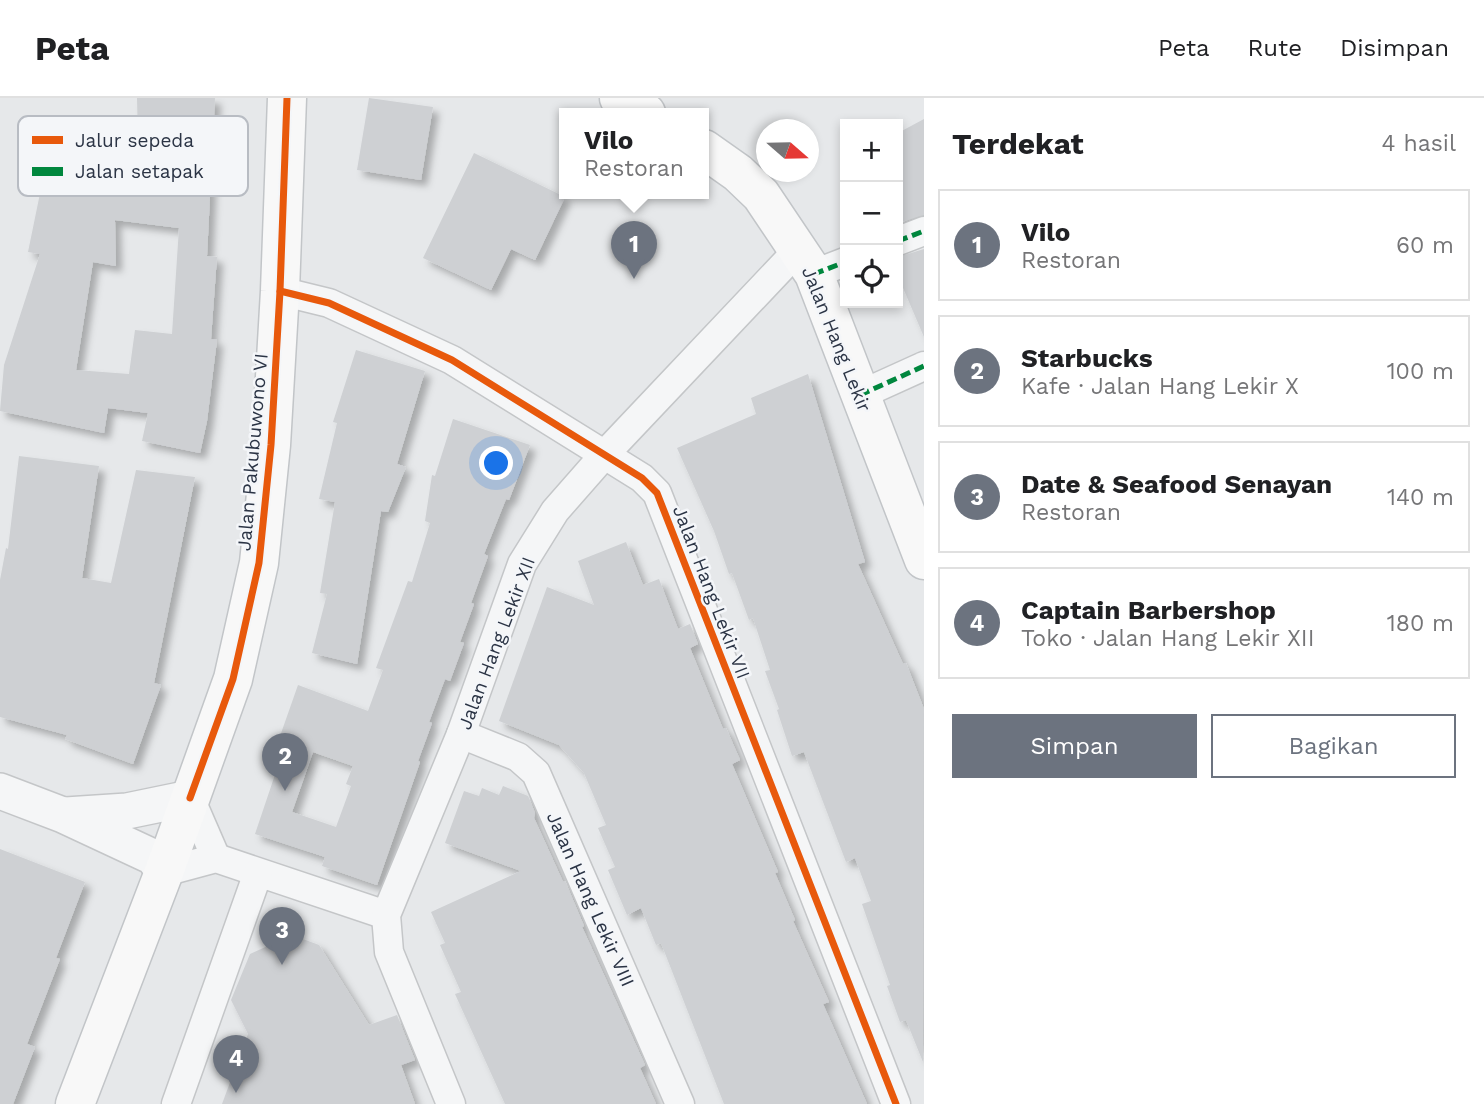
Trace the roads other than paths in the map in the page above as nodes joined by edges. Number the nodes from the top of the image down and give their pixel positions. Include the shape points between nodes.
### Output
1 (288, 98) edge
2 (619, 98) edge
3 (637, 108) edge
4 (709, 153) edge
5 (924, 231) edge
6 (903, 240) edge
7 (820, 262) edge
8 (280, 291) junction
9 (924, 366) edge
10 (860, 395) junction
11 (606, 454) junction
12 (924, 561) edge
13 (461, 734) junction
14 (0, 791) edge
15 (190, 798) junction
16 (63, 815) junction
17 (216, 858) junction
18 (164, 872) junction
19 (258, 873) junction
20 (386, 915) junction
21 (75, 1104) edge
22 (176, 1104) edge
23 (451, 1104) edge
24 (680, 1104) edge
25 (895, 1104) edge

1 - 8 main road, Jalan Pakubuwono VI
2 - 3 main road
4 - 7 main road, Jalan Hang Lekir via 761,195
5 - 6 street
7 - 10 main road, Jalan Hang Lekir
7 - 11 street, Jalan Hang Lekir XII
8 - 11 street, Jalan Hang Lekir VII via 329,303 452,360
8 - 15 main road, Jalan Pakubuwono VI via 259,563 233,679
9 - 10 street
10 - 12 main road, Jalan Hang Lekir
11 - 13 street, Jalan Hang Lekir XII via 555,511 522,565
11 - 25 street, Jalan Hang Lekir VII via 657,493
13 - 20 street, Jalan Hang Lekir XII
13 - 24 street, Jalan Hang Lekir VIII via 518,757 536,773
14 - 16 street
15 - 16 street via 127,811
15 - 17 street
15 - 18 main road, Jalan Pakubuwono VI
16 - 18 street via 153,857
17 - 18 street
17 - 19 street
18 - 21 main road, Jalan Pakubuwono VI
19 - 20 street
19 - 22 street
20 - 23 street via 389,951

